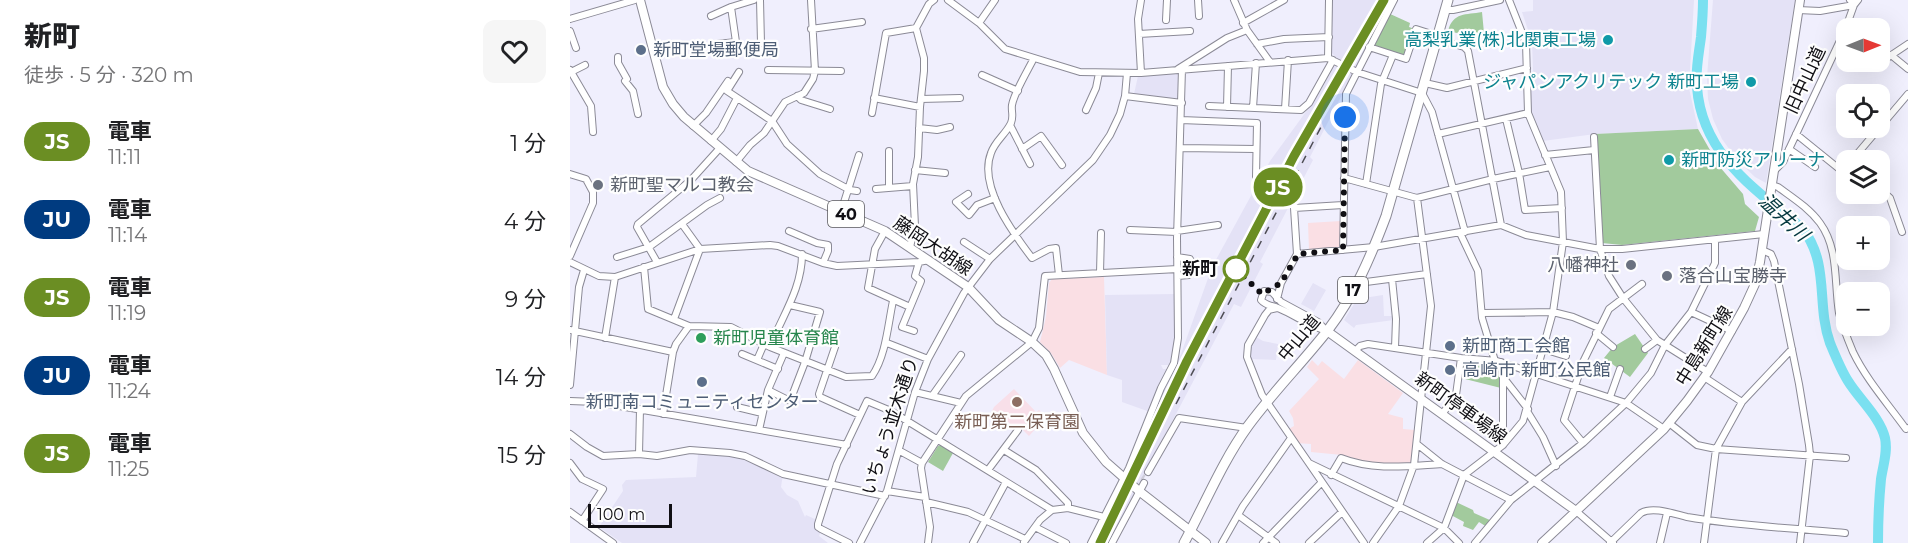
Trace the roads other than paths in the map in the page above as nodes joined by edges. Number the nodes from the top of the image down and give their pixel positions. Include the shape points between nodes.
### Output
1 (635, 0) edge
2 (640, 0) edge
3 (754, 0) edge
4 (760, 0) edge
5 (811, 0) edge
6 (934, 0) edge
7 (948, 0) edge
8 (995, 0) edge
9 (1142, 0) edge
10 (1167, 0) edge
11 (1198, 0) edge
12 (1234, 0) edge
13 (1284, 0) edge
14 (1329, 0) edge
15 (1394, 0) edge
16 (1500, 0) edge
17 (1509, 0) edge
18 (1800, 0) edge
19 (1854, 2) edge
20 (1445, 3) edge
21 (731, 7) junction
22 (1798, 10) junction
23 (711, 16) dead end
24 (1199, 16) dead end
25 (1850, 18) edge
26 (570, 19) edge
27 (1166, 20) dead end
28 (862, 22) dead end
29 (979, 23) junction
30 (1243, 23) junction
31 (916, 28) junction
32 (811, 29) junction
33 (1247, 30) junction
34 (570, 31) edge
35 (1190, 31) dead end
36 (1139, 34) junction
37 (1329, 37) junction
38 (1438, 38) junction
39 (760, 43) dead end
40 (717, 44) dead end
41 (1257, 44) junction
42 (1908, 44) edge
43 (1369, 47) junction
44 (576, 48) dead end
45 (1836, 52) edge
46 (1393, 55) junction
47 (1891, 55) joint
48 (618, 57) dead end
49 (1034, 58) junction
50 (1330, 59) junction
51 (1288, 60) junction
52 (1270, 62) junction
53 (1256, 63) junction
54 (585, 65) dead end
55 (1228, 66) junction
56 (1527, 68) junction
57 (1180, 69) junction
58 (1908, 69) edge
59 (768, 70) dead end
60 (570, 71) edge
61 (815, 71) junction
62 (841, 71) dead end
63 (740, 72) dead end
64 (1357, 72) junction
65 (1099, 73) junction
66 (1127, 73) junction
67 (1141, 73) junction
68 (982, 75) dead end
69 (728, 81) dead end
70 (1383, 81) junction
71 (1473, 82) junction
72 (1425, 83) junction
73 (1018, 91) junction
74 (1422, 93) junction
75 (797, 96) junction
76 (1125, 96) junction
77 (1907, 97) edge
78 (737, 98) junction
79 (874, 98) junction
80 (960, 98) dead end
81 (920, 103) junction
82 (1182, 103) junction
83 (1209, 106) dead end
84 (1227, 107) junction
85 (1253, 108) junction
86 (1285, 109) junction
87 (830, 110) dead end
88 (1086, 110) dead end
89 (872, 113) dead end
90 (1528, 113) junction
91 (638, 114) dead end
92 (1506, 119) junction
93 (1181, 120) junction
94 (772, 121) junction
95 (1482, 124) junction
96 (1010, 125) junction
97 (693, 126) junction
98 (950, 127) dead end
99 (919, 128) junction
100 (593, 132) dead end
101 (1438, 134) junction
102 (1796, 134) junction
103 (1594, 137) dead end
104 (711, 141) junction
105 (719, 148) junction
106 (1180, 148) junction
107 (1789, 148) junction
108 (1022, 149) junction
109 (1256, 149) junction
110 (1594, 150) junction
111 (1861, 150) edge
112 (889, 151) dead end
113 (859, 155) dead end
114 (1545, 155) junction
115 (736, 162) junction
116 (1030, 164) dead end
117 (1062, 165) dead end
118 (1836, 165) edge
119 (1550, 167) junction
120 (1815, 167) dead end
121 (915, 170) junction
122 (1775, 170) junction
123 (945, 173) dead end
124 (1520, 173) junction
125 (570, 174) edge
126 (1256, 177) dead end
127 (1344, 178) junction
128 (1493, 179) junction
129 (1366, 184) junction
130 (913, 186) junction
131 (1772, 187) junction
132 (890, 188) junction
133 (1453, 188) junction
134 (876, 189) dead end
135 (853, 191) junction
136 (1393, 191) junction
137 (968, 194) dead end
138 (720, 198) dead end
139 (995, 198) junction
140 (1417, 198) junction
141 (1890, 198) edge
142 (1343, 205) junction
143 (1562, 208) junction
144 (841, 212) junction
145 (682, 224) junction
146 (1218, 225) dead end
147 (1501, 225) junction
148 (1130, 230) dead end
149 (789, 231) dead end
150 (885, 231) junction
151 (1177, 232) junction
152 (1902, 232) dead end
153 (1101, 233) dead end
154 (1462, 233) junction
155 (1764, 234) junction
156 (1015, 236) junction
157 (1422, 240) junction
158 (1715, 240) junction
159 (964, 242) dead end
160 (1563, 242) junction
161 (649, 247) junction
162 (910, 247) junction
163 (1374, 247) junction
164 (700, 249) junction
165 (1600, 249) junction
166 (1343, 250) junction
167 (1762, 250) junction
168 (802, 254) junction
169 (1298, 254) junction
170 (570, 256) edge
171 (617, 257) dead end
172 (1178, 257) junction
173 (990, 259) junction
174 (929, 260) junction
175 (570, 262) edge
176 (657, 262) junction
177 (919, 262) junction
178 (823, 263) junction
179 (873, 265) junction
180 (644, 267) junction
181 (1178, 268) junction
182 (584, 270) junction
183 (1100, 273) junction
184 (1427, 274) junction
185 (1059, 275) junction
186 (1178, 276) junction
187 (615, 277) junction
188 (1392, 279) junction
189 (1359, 280) junction
190 (1281, 283) junction
191 (1642, 284) dead end
192 (968, 287) junction
193 (1267, 291) junction
194 (1623, 298) junction
195 (1277, 299) junction
196 (893, 300) junction
197 (1261, 300) junction
198 (790, 305) junction
199 (910, 307) junction
200 (1277, 308) junction
201 (1553, 312) junction
202 (1691, 312) junction
203 (1482, 313) junction
204 (1265, 315) junction
205 (674, 319) junction
206 (689, 326) junction
207 (1598, 330) junction
208 (572, 331) edge
209 (914, 331) dead end
210 (1327, 331) junction
211 (1732, 331) junction
212 (605, 338) junction
213 (1657, 340) junction
214 (1032, 342) junction
215 (887, 343) dead end
216 (767, 345) junction
217 (1665, 345) junction
218 (835, 347) dead end
219 (1613, 347) dead end
220 (1395, 348) junction
221 (1543, 349) junction
222 (1645, 349) dead end
223 (1792, 349) junction
224 (1356, 350) junction
225 (673, 352) junction
226 (784, 353) junction
227 (1426, 353) junction
228 (742, 354) dead end
229 (961, 355) dead end
230 (1566, 356) dead end
231 (1461, 358) junction
232 (928, 359) junction
233 (757, 360) junction
234 (805, 362) junction
235 (1498, 362) junction
236 (778, 369) junction
237 (1620, 369) dead end
238 (828, 370) junction
239 (1537, 373) junction
240 (1706, 375) junction
241 (1503, 377) junction
242 (570, 385) edge
243 (1574, 386) junction
244 (768, 390) junction
245 (915, 392) junction
246 (932, 396) junction
247 (1421, 397) junction
248 (1610, 397) junction
249 (570, 401) edge
250 (1267, 401) junction
251 (1742, 402) junction
252 (961, 403) junction
253 (1626, 403) junction
254 (737, 407) dead end
255 (640, 409) junction
256 (1527, 410) junction
257 (762, 413) junction
258 (1443, 413) junction
259 (663, 414) junction
260 (860, 415) junction
261 (907, 421) junction
262 (1666, 426) junction
263 (1247, 428) junction
264 (1908, 428) edge
265 (759, 430) junction
266 (1018, 430) dead end
267 (571, 437) edge
268 (1291, 438) junction
269 (937, 440) junction
270 (1583, 443) junction
271 (1417, 444) junction
272 (846, 445) junction
273 (1503, 445) junction
274 (1716, 449) junction
275 (1004, 450) junction
276 (900, 451) junction
277 (1494, 451) junction
278 (639, 454) junction
279 (1810, 455) junction
280 (1846, 458) dead end
281 (570, 463) edge
282 (922, 463) junction
283 (1309, 463) junction
284 (1442, 464) junction
285 (1414, 465) junction
286 (1556, 466) junction
287 (988, 470) junction
288 (1148, 472) dead end
289 (1331, 475) junction
290 (1464, 475) junction
291 (1124, 478) junction
292 (1006, 482) junction
293 (1536, 482) junction
294 (830, 483) junction
295 (1144, 483) dead end
296 (1321, 483) junction
297 (1139, 491) junction
298 (886, 494) junction
299 (926, 500) junction
300 (1511, 500) junction
301 (1399, 506) junction
302 (1068, 508) junction
303 (1052, 510) junction
304 (1576, 511) junction
305 (1342, 512) junction
306 (1667, 513) junction
307 (571, 514) edge
308 (1238, 515) junction
309 (1104, 517) junction
310 (582, 520) junction
311 (985, 520) junction
312 (1707, 520) junction
313 (1035, 527) junction
314 (1444, 528) junction
315 (1802, 529) junction
316 (1190, 532) junction
317 (1845, 533) dead end
318 (1269, 536) junction
319 (1025, 541) edge
320 (1114, 542) edge
321 (1612, 542) edge
322 (613, 543) edge
323 (849, 543) edge
324 (860, 543) edge
325 (928, 543) edge
326 (973, 543) edge
327 (1066, 543) edge
328 (1091, 543) edge
329 (1184, 543) edge
330 (1206, 543) edge
331 (1222, 543) edge
332 (1263, 543) edge
333 (1276, 543) edge
334 (1309, 543) edge
335 (1364, 543) edge
336 (1373, 543) edge
337 (1426, 543) edge
338 (1460, 543) edge
339 (1475, 543) edge
340 (1542, 543) edge
341 (1660, 543) edge
342 (1704, 543) edge
343 (1800, 543) edge

1 - 26 street
2 - 97 main road, 藤岡大胡線 / 40 via 663,87 672,104
3 - 21 street
4 - 39 street
5 - 32 street
6 - 31 street
7 - 29 street
8 - 29 street
9 - 36 street
10 - 27 street
11 - 24 street
12 - 30 street
13 - 30 street
14 - 37 street
15 - 43 street
16 - 20 street via 1453,10
17 - 56 street via 1526,43
18 - 22 main road, 中島新町線
19 - 22 street via 1820,10
19 - 25 street, 旧中山道
20 - 38 highway, 中山道 / 17
21 - 23 street
21 - 40 street via 736,42
22 - 122 main road, 中島新町線
28 - 32 street
29 - 49 street via 1005,49
30 - 33 street
31 - 79 street via 886,33
31 - 81 street via 924,58
32 - 61 street
33 - 41 street
33 - 57 street via 1227,38
34 - 44 street
35 - 36 street
36 - 67 street
37 - 41 street
37 - 50 street
38 - 46 street via 1416,29 1406,59
38 - 71 street via 1467,49
38 - 72 highway, 中山道 / 17
41 - 52 street
42 - 47 street
43 - 46 street
43 - 64 street
45 - 102 street, 旧中山道
46 - 70 street
47 - 58 street
48 - 91 street
49 - 65 street via 1080,72
49 - 73 street
50 - 51 street
50 - 64 street
50 - 86 street via 1309,103 1301,110
51 - 52 street
51 - 86 street
52 - 53 street
53 - 55 street
53 - 85 street
54 - 60 street
55 - 57 street
55 - 84 street
56 - 71 street
56 - 90 street
57 - 67 street
57 - 82 street
59 - 61 street
60 - 100 street via 591,106
61 - 62 street
61 - 75 street via 810,85
63 - 78 street via 727,91
64 - 70 street
64 - 127 street via 1346,94
65 - 66 street
65 - 88 street
66 - 67 street
66 - 76 street, いちょう並木通り
68 - 73 street
69 - 97 street
70 - 74 street
70 - 129 street
71 - 72 street via 1447,88
71 - 95 street
72 - 74 highway, 中山道 / 17
73 - 96 street via 1011,105 1014,116
74 - 101 street
74 - 136 highway, 中山道 / 17
75 - 87 street
75 - 94 street via 785,102
76 - 82 street
76 - 156 street, いちょう並木通り via 1110,135 1093,160
77 - 111 street
78 - 94 street
78 - 104 street
79 - 81 street
79 - 89 street
80 - 81 street
81 - 99 street
82 - 93 street
83 - 84 street
84 - 85 street
85 - 86 street
90 - 92 street
90 - 114 street
92 - 95 street
92 - 124 street
93 - 106 street
93 - 109 street via 1257,123
94 - 115 street
94 - 135 street via 787,144 820,174
95 - 101 street
95 - 128 street
96 - 108 street
96 - 139 street via 989,156
97 - 104 main road, 藤岡大胡線 / 40
98 - 99 street
99 - 121 street
101 - 133 street
102 - 107 street, 旧中山道
102 - 118 street
103 - 110 street
104 - 105 main road, 藤岡大胡線 / 40
105 - 115 main road, 藤岡大胡線 / 40
105 - 161 street via 691,180 638,224
106 - 109 street
106 - 151 street
107 - 120 street
107 - 122 street, 旧中山道
108 - 116 street
108 - 117 street via 1041,136
109 - 126 street
110 - 114 street
110 - 165 street
112 - 132 street
113 - 135 street
114 - 119 street
115 - 144 main road, 藤岡大胡線 / 40 via 761,178
119 - 124 street
119 - 143 street via 1562,192
121 - 123 street
121 - 130 street
122 - 131 main road, 中島新町線
124 - 128 street
124 - 143 street via 1525,210
125 - 170 street via 586,178 593,203
127 - 129 street
127 - 142 street
128 - 133 street
128 - 147 street
129 - 136 street
130 - 132 street
130 - 162 street via 915,226
131 - 155 main road, 中島新町線
131 - 264 street via 1778,187 1809,210 1821,224 1830,241 1840,314 1853,351
132 - 134 street
133 - 140 street
133 - 154 street
135 - 144 street
136 - 140 street
136 - 163 highway, 中山道 / 17
137 - 139 street via 956,202 969,214 977,205
138 - 145 street
139 - 156 street
140 - 157 street
141 - 152 street
142 - 166 street
142 - 169 street via 1294,208
143 - 160 street
144 - 150 main road, 藤岡大胡線 / 40
145 - 161 street
145 - 164 street
146 - 151 street
147 - 154 street
147 - 160 street via 1526,235
148 - 151 street
149 - 178 street via 828,245
150 - 162 main road, 藤岡大胡線 / 40
150 - 179 street via 877,243
151 - 172 street
153 - 183 street
154 - 157 street
154 - 203 street via 1478,271
155 - 158 street
155 - 167 main road, 中島新町線
156 - 173 street, いちょう並木通り
156 - 185 street via 1032,258 1056,248
157 - 163 street
157 - 184 street
158 - 165 street
158 - 202 street via 1715,263
159 - 173 street
160 - 165 street
160 - 201 street
161 - 171 street
161 - 176 street
162 - 174 main road, 藤岡大胡線 / 40
163 - 166 street
163 - 189 highway, 中山道 / 17
164 - 168 street via 770,245
164 - 176 street
164 - 205 street
165 - 194 street via 1609,276
166 - 169 street
167 - 211 main road, 中島新町線 via 1751,293
167 - 223 street via 1771,254 1774,261
168 - 178 street
168 - 198 street
169 - 190 street
172 - 181 street
172 - 186 street via 1190,259 1194,268 1189,275
173 - 192 street, いちょう並木通り
174 - 177 street
174 - 192 main road, 藤岡大胡線 / 40
175 - 182 street
176 - 180 street
177 - 179 street
177 - 199 street via 915,276 921,281
178 - 179 street
179 - 196 street via 868,288
180 - 187 street
180 - 205 street via 648,309
181 - 183 street
181 - 186 street
182 - 187 street
182 - 208 street
183 - 185 street
184 - 188 street
184 - 227 street via 1431,306
185 - 214 street via 1045,276 1039,328
186 - 291 street via 1174,363
187 - 212 street
188 - 189 street
188 - 220 street
189 - 210 highway, 中山道 / 17
190 - 193 street
190 - 195 street
191 - 194 street
192 - 214 main road, 藤岡大胡線 / 40 via 999,320
192 - 232 street, いちょう並木通り
193 - 195 street
193 - 197 street
194 - 207 street via 1610,309
194 - 213 street
195 - 210 street
196 - 199 street
196 - 238 street via 872,376 846,377
197 - 200 street
197 - 204 street
198 - 216 street
198 - 234 street via 820,312
199 - 209 street via 902,327
200 - 204 street
200 - 210 street
201 - 203 street
201 - 207 street via 1573,316
201 - 221 street
202 - 211 street
202 - 217 street
203 - 235 street
204 - 250 street via 1246,353
205 - 206 street
206 - 216 street via 731,327
206 - 225 street
207 - 219 street
207 - 243 street
208 - 212 street
208 - 242 street
210 - 224 main road, 新町停車場線
210 - 250 highway, 中山道 / 17
211 - 240 main road, 中島新町線
212 - 225 street
213 - 217 street
213 - 222 street
214 - 252 street
214 - 291 main road, 藤岡大胡線 / 40 via 1054,369 1083,433
215 - 232 street
216 - 226 street
216 - 233 street
217 - 240 street
217 - 253 street via 1651,373
218 - 238 street
220 - 224 street via 1368,344
220 - 227 street
221 - 230 street
221 - 239 street
223 - 251 street
223 - 279 street
224 - 247 main road, 新町停車場線
225 - 259 street
226 - 234 street
226 - 236 street
227 - 231 street
227 - 247 street
228 - 233 street
229 - 246 street
231 - 235 street
231 - 258 street via 1456,395
232 - 245 street, いちょう並木通り
233 - 236 street
234 - 238 street
234 - 244 street via 790,401
235 - 239 street
235 - 241 street
236 - 244 street
237 - 248 street
238 - 260 street via 820,397
239 - 243 street
239 - 256 street
240 - 251 street
240 - 262 main road, 中島新町線
241 - 256 street
241 - 273 street
243 - 248 street
243 - 270 street via 1564,420
244 - 257 street
245 - 246 street
245 - 261 street, いちょう並木通り
246 - 252 street
247 - 258 main road, 新町停車場線
247 - 271 street
248 - 253 street
249 - 255 street
250 - 263 highway, 中山道 / 17
250 - 268 street
251 - 274 street
252 - 269 street
253 - 262 street
253 - 270 street
254 - 257 street
255 - 259 street
255 - 278 street
256 - 273 street
256 - 286 street
257 - 265 street
258 - 277 main road, 新町停車場線
259 - 265 street
260 - 261 street via 867,401
260 - 272 street
261 - 269 street
261 - 276 street, いちょう並木通り
262 - 274 street via 1697,446
262 - 304 main road, 中島新町線
263 - 288 street via 1179,418
263 - 316 highway, 中山道 / 17
265 - 272 street
266 - 275 street
267 - 278 street via 603,456
268 - 283 street
268 - 308 street
269 - 282 street
269 - 287 street
270 - 286 street
271 - 284 street
271 - 285 street
272 - 294 street
273 - 277 street
274 - 279 street
274 - 312 street
275 - 287 street
275 - 302 street via 1039,472 1068,503
276 - 282 street
276 - 298 street, いちょう並木通り
277 - 290 street
277 - 293 main road, 新町停車場線
278 - 294 street via 657,456 690,450 730,453 783,474
279 - 280 street
279 - 315 street
281 - 310 street via 582,479 603,489
282 - 299 street
283 - 289 street
283 - 296 street
284 - 285 street
284 - 290 street
285 - 289 street via 1362,465 1341,458
285 - 301 street
286 - 293 street
287 - 292 street
289 - 301 street
290 - 300 street
290 - 314 street
291 - 297 main road, 藤岡大胡線 / 40
291 - 309 street
292 - 303 street
292 - 311 street
293 - 300 street
293 - 304 main road, 新町停車場線
294 - 298 street
294 - 323 street via 818,527
295 - 297 street
296 - 305 street
296 - 318 street
297 - 316 main road, 藤岡大胡線 / 40
297 - 320 street
298 - 299 street
298 - 324 street, いちょう並木通り
299 - 311 street
299 - 325 street
300 - 339 street
301 - 314 street
301 - 336 street
302 - 303 street
302 - 309 street
303 - 313 street
304 - 321 street
304 - 340 main road, 中島新町線
305 - 334 street
305 - 335 street
306 - 312 street
306 - 321 street via 1645,511
306 - 341 street
307 - 310 street
308 - 318 street
308 - 331 street
309 - 328 street
310 - 322 street
311 - 319 street
311 - 326 street
312 - 315 street
312 - 342 street
313 - 319 street
313 - 327 street
314 - 337 street
314 - 338 street
315 - 317 street
315 - 343 street
316 - 329 highway, 中山道 / 17
316 - 330 main road, 藤岡大胡線 / 40
318 - 332 street
318 - 333 street

